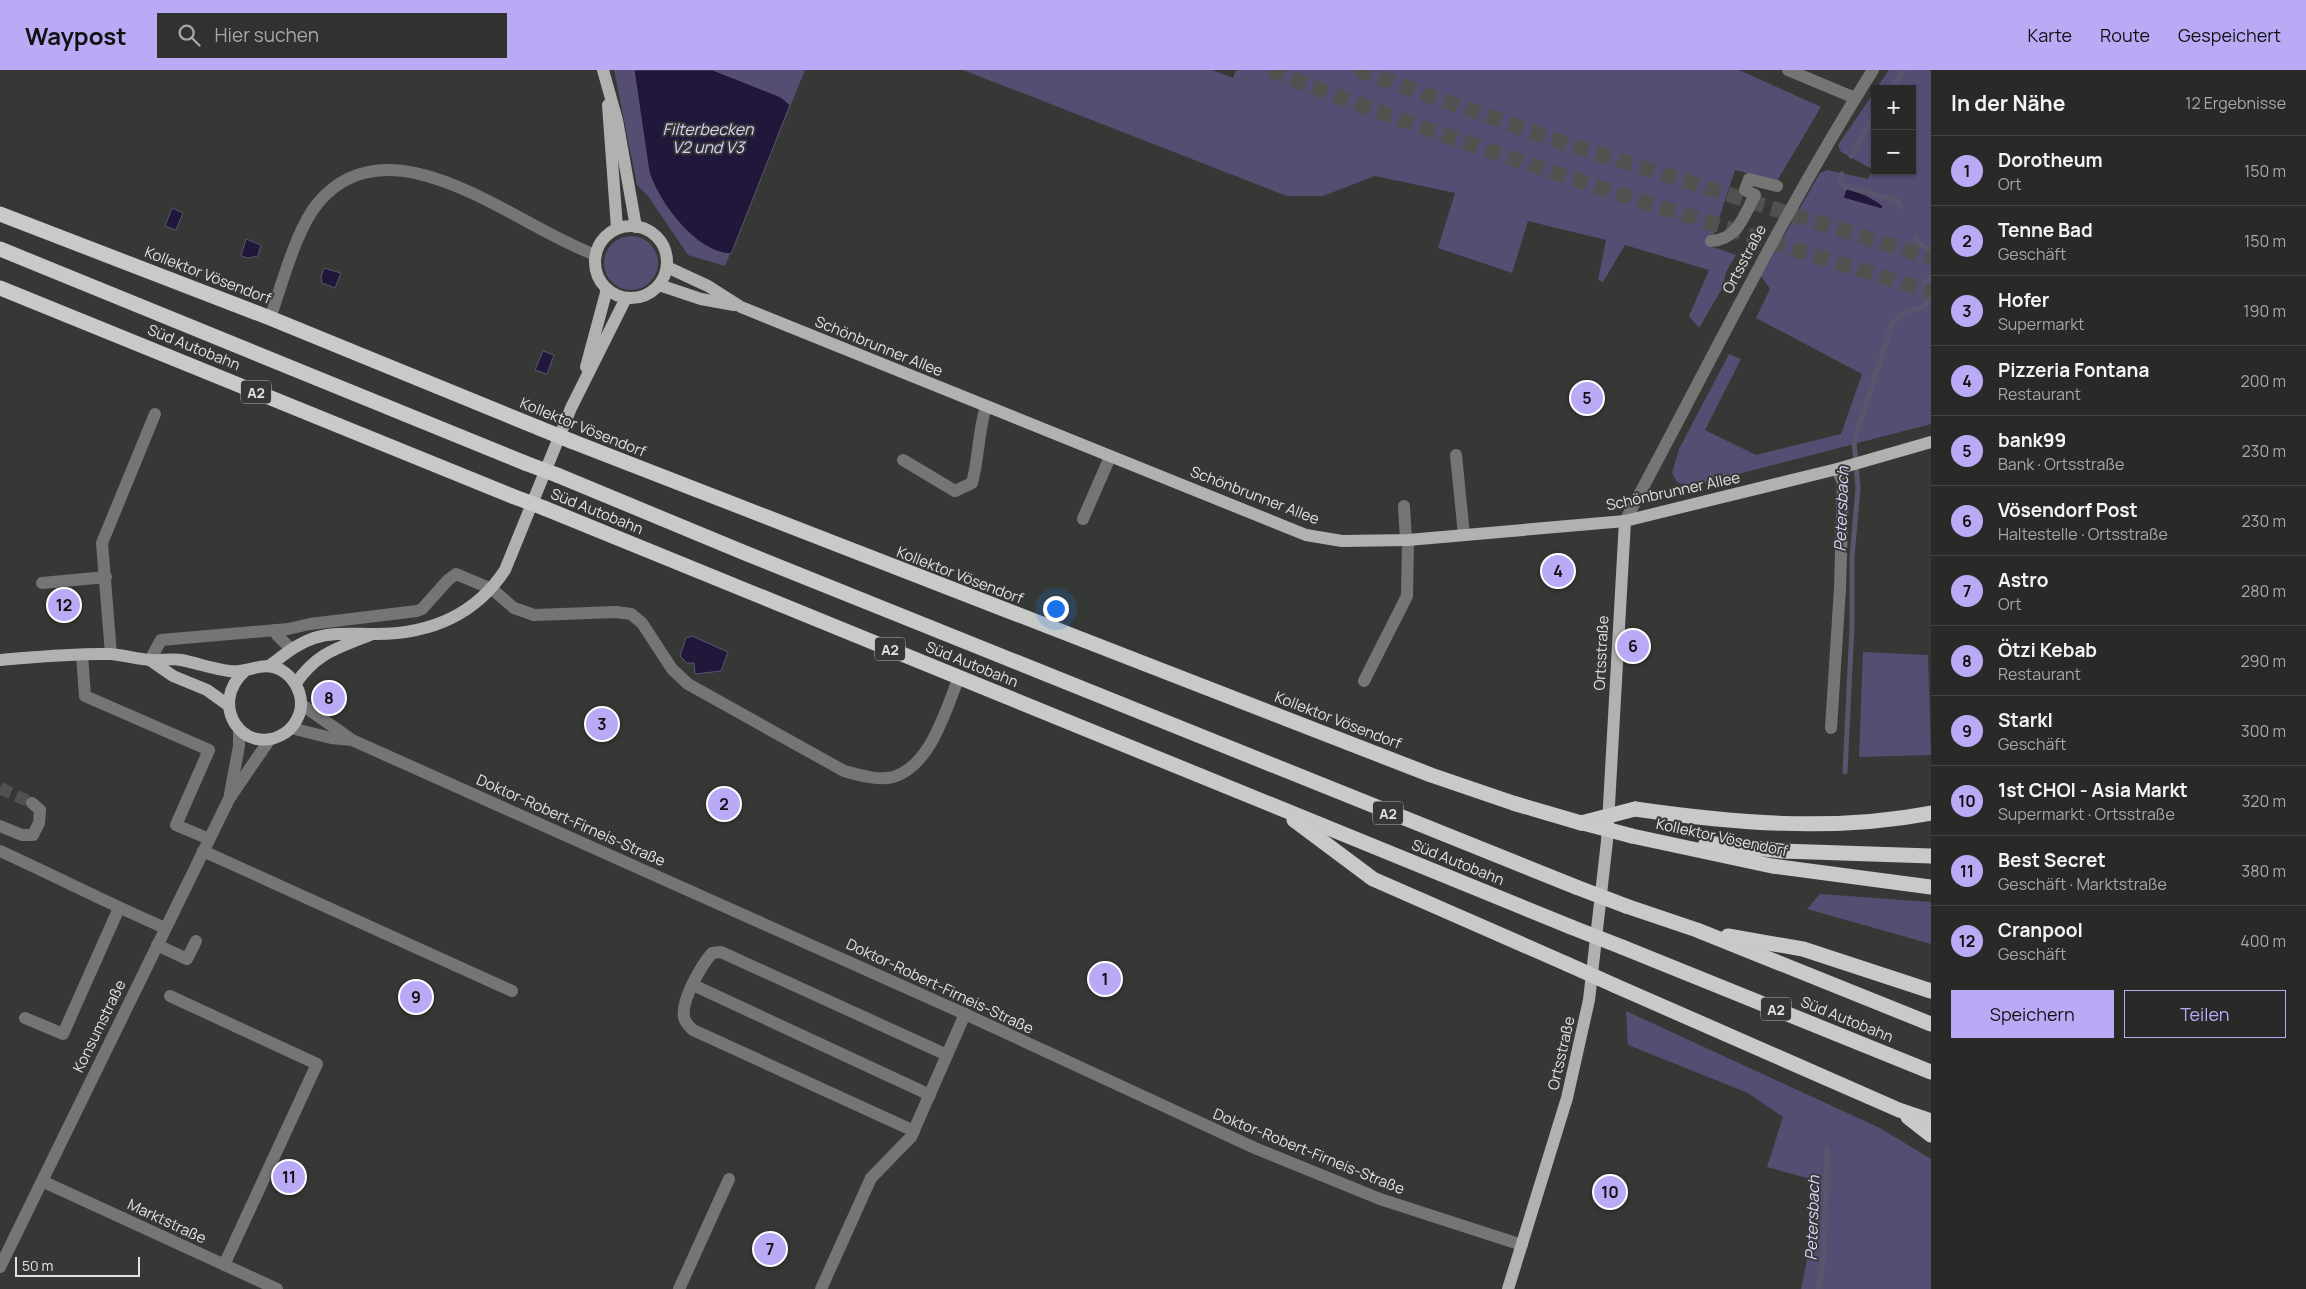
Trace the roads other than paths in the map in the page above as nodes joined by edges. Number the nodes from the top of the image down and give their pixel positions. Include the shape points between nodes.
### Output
1 (603, 70) edge
2 (1788, 70) edge
3 (1873, 70) edge
4 (607, 92) junction
5 (1855, 98) junction
6 (1777, 186) dead end
7 (0, 214) edge
8 (636, 227) junction
9 (617, 228) junction
10 (1711, 241) dead end
11 (0, 249) edge
12 (596, 255) junction
13 (667, 267) junction
14 (659, 285) junction
15 (0, 288) edge
16 (607, 289) junction
17 (626, 298) junction
18 (741, 307) junction
19 (270, 318) junction
20 (583, 382) junction
21 (986, 407) junction
22 (154, 414) dead end
23 (1931, 442) edge
24 (1456, 455) dead end
25 (1110, 457) junction
26 (903, 460) dead end
27 (1842, 467) junction
28 (1404, 506) dead end
29 (1083, 519) dead end
30 (1625, 521) junction
31 (1464, 535) junction
32 (1407, 540) junction
33 (106, 577) junction
34 (42, 583) dead end
35 (492, 589) junction
36 (276, 630) junction
37 (372, 634) junction
38 (291, 649) junction
39 (111, 654) junction
40 (82, 655) junction
41 (0, 660) edge
42 (150, 660) junction
43 (269, 666) junction
44 (245, 671) junction
45 (959, 678) junction
46 (1364, 681) dead end
47 (296, 684) junction
48 (301, 704) junction
49 (228, 705) junction
50 (291, 728) junction
51 (1831, 728) dead end
52 (239, 730) junction
53 (270, 739) junction
54 (352, 740) junction
55 (228, 799) junction
56 (32, 803) dead end
57 (1277, 807) junction
58 (1931, 813) edge
59 (1581, 823) junction
60 (0, 826) edge
61 (1632, 836) junction
62 (209, 839) junction
63 (0, 851) edge
64 (202, 852) junction
65 (1931, 856) edge
66 (1931, 887) edge
67 (119, 908) junction
68 (165, 928) junction
69 (1697, 930) junction
70 (196, 941) dead end
71 (157, 945) junction
72 (693, 986) junction
73 (512, 991) dead end
74 (1931, 991) edge
75 (170, 996) dead end
76 (965, 1014) junction
77 (25, 1018) dead end
78 (1931, 1024) edge
79 (948, 1055) junction
80 (1931, 1072) edge
81 (930, 1095) junction
82 (1899, 1110) junction
83 (1931, 1120) edge
84 (914, 1131) junction
85 (1931, 1135) edge
86 (729, 1179) dead end
87 (44, 1182) junction
88 (1522, 1245) junction
89 (224, 1265) junction
90 (0, 1267) edge
91 (277, 1289) edge
92 (679, 1289) edge
93 (821, 1289) edge
94 (1508, 1289) edge

1 - 4 main road
2 - 5 street
3 - 5 street, Ortsstraße
4 - 8 main road via 617,120
4 - 9 main road
5 - 30 street, Ortsstraße via 1754,274
6 - 10 street via 1749,179 1745,190 1755,194 1736,232 1719,241
7 - 19 highway, Kollektor Vösendorf
8 - 9 main road
8 - 13 main road via 644,228 658,238 665,250
9 - 12 main road via 602,240
11 - 69 highway, Süd Autobahn / A2, bridge via 1201,737 1576,887
12 - 16 main road via 598,276
12 - 19 street via 569,245 520,216 418,173 388,169 360,174 337,185 318,204 303,229
13 - 14 main road
13 - 18 main road, Schönbrunner Allee via 708,286
14 - 17 main road via 642,296
14 - 18 main road, Schönbrunner Allee via 701,299
15 - 45 highway, Süd Autobahn / A2, bridge
16 - 17 main road
16 - 20 main road
17 - 20 main road
18 - 21 main road, Schönbrunner Allee
19 - 59 highway, Kollektor Vösendorf, bridge via 571,441 1430,775
20 - 35 main road via 505,570
21 - 25 main road, Schönbrunner Allee
21 - 26 street via 972,483 955,491
22 - 33 street via 102,543
23 - 27 main road, Schönbrunner Allee
24 - 31 street
25 - 29 street
25 - 32 main road, Schönbrunner Allee via 1306,535 1342,541
27 - 30 main road, Schönbrunner Allee
27 - 51 street via 1840,588
28 - 32 street
30 - 31 main road, Schönbrunner Allee
30 - 88 main road, Ortsstraße via 1607,841 1589,1000 1567,1098
31 - 32 main road, Schönbrunner Allee
32 - 46 street via 1407,596
33 - 34 street
33 - 39 street
35 - 36 street via 456,574 422,610
35 - 37 main road via 474,606 447,622 420,629
35 - 45 street via 514,608 534,615 631,614 642,623 672,669 688,684 844,771 869,777 893,777 913,766 932,742
36 - 38 street
36 - 42 street via 161,640
37 - 38 main road via 327,635
37 - 47 main road via 321,656 312,662
38 - 43 main road
39 - 40 main road
39 - 42 main road
40 - 41 main road
40 - 62 street via 85,696 209,750 176,825
42 - 44 main road via 180,660 231,672
42 - 49 main road
43 - 44 main road
43 - 47 main road via 281,670
44 - 49 main road via 230,688
45 - 57 highway, Süd Autobahn / A2
47 - 48 main road
48 - 50 main road
48 - 54 street, Doktor-Robert-Firneis-Straße
49 - 52 main road
50 - 53 main road
50 - 54 street, Doktor-Robert-Firneis-Straße
52 - 53 main road via 253,738
52 - 55 street, Konsumstraße via 239,746
53 - 55 street, Konsumstraße
54 - 76 street, Doktor-Robert-Firneis-Straße
55 - 62 street, Konsumstraße
56 - 60 street via 40,810 39,823 33,835 22,835
57 - 80 highway, Süd Autobahn / A2, bridge
57 - 82 highway, bridge via 1373,879
58 - 59 highway, bridge via 1822,824 1771,824 1635,809
59 - 61 highway, Kollektor Vösendorf, bridge
61 - 65 highway via 1782,851
61 - 66 highway, Kollektor Vösendorf via 1772,866
62 - 64 street, Konsumstraße
63 - 67 street
64 - 68 street, Konsumstraße
64 - 73 street
67 - 68 street
67 - 77 street via 63,1034
68 - 71 street, Konsumstraße
69 - 74 highway via 1803,949
69 - 78 highway, Süd Autobahn / A2
70 - 71 street via 187,959
71 - 87 street, Konsumstraße
72 - 79 street via 712,953 721,952
72 - 81 street
72 - 84 street via 685,1003 684,1017 693,1030
75 - 89 street via 317,1064
76 - 79 street
76 - 88 street, Doktor-Robert-Firneis-Straße via 1265,1153 1380,1199
79 - 81 street
81 - 84 street
82 - 83 highway
82 - 85 highway
84 - 93 street via 871,1178
86 - 92 street
87 - 89 street, Marktstraße
87 - 90 street, Konsumstraße
88 - 94 main road, Ortsstraße
89 - 91 street, Marktstraße

